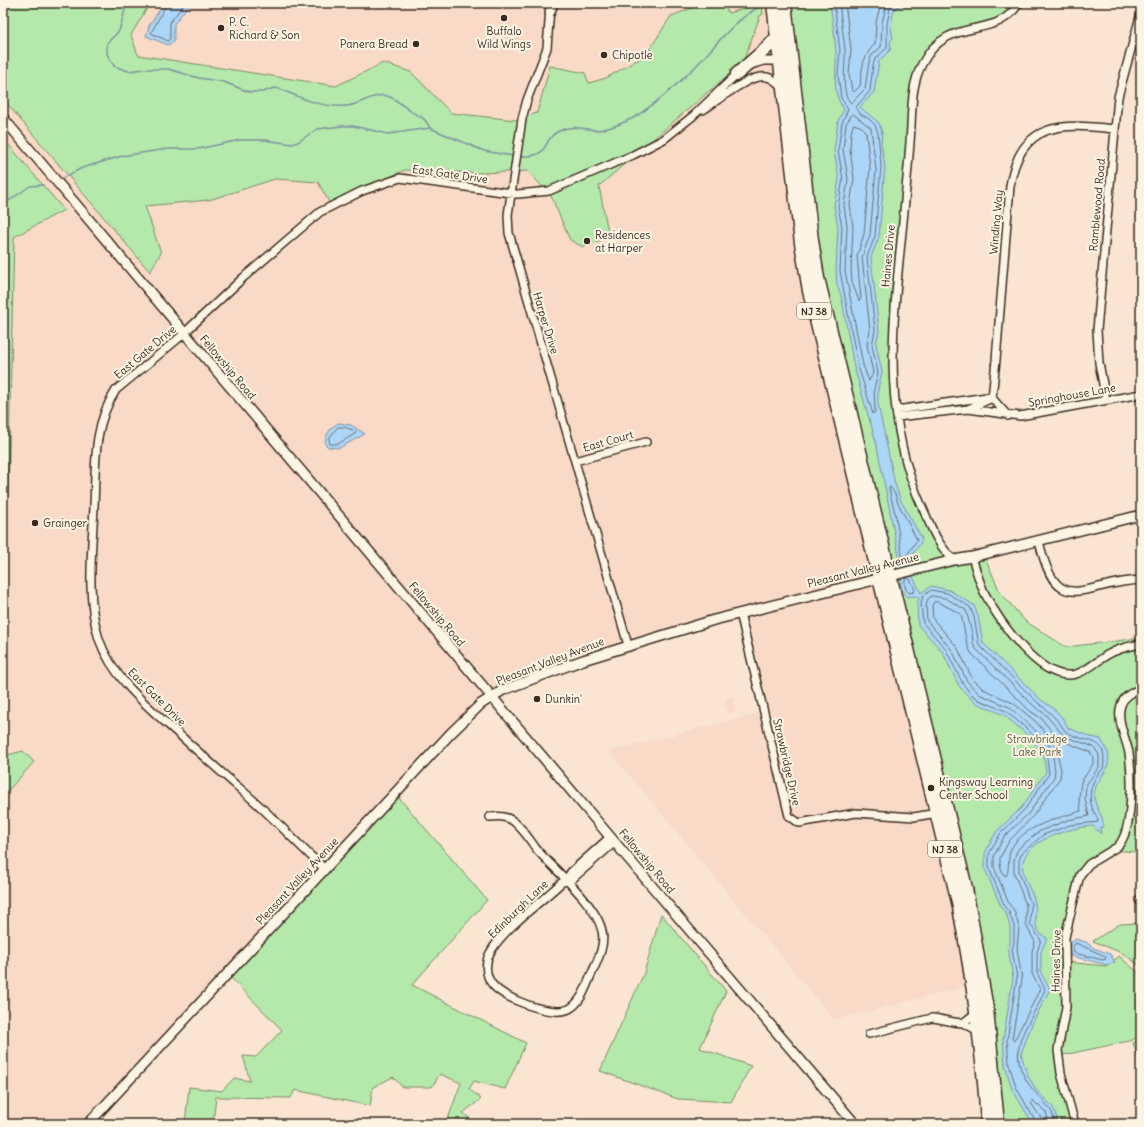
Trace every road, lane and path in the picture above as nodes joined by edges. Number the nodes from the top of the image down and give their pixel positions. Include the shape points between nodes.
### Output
1 (773, 3) edge
2 (785, 3) edge
3 (1019, 3) edge
4 (551, 6) edge
5 (1141, 13) edge
6 (777, 36) junction
7 (780, 61) junction
8 (737, 74) junction
9 (782, 87) junction
10 (797, 105) junction
11 (693, 116) junction
12 (3, 118) edge
13 (1114, 129) junction
14 (511, 193) junction
15 (184, 334) junction
16 (1141, 394) edge
17 (992, 398) junction
18 (1106, 400) junction
19 (968, 409) junction
20 (896, 413) junction
21 (1008, 416) junction
22 (646, 442) dead end
23 (575, 461) junction
24 (1141, 515) edge
25 (1039, 541) junction
26 (972, 557) junction
27 (954, 560) junction
28 (889, 576) junction
29 (1141, 580) edge
30 (740, 613) junction
31 (1141, 644) edge
32 (628, 646) junction
33 (1141, 688) edge
34 (492, 697) junction
35 (937, 814) junction
36 (490, 817) dead end
37 (612, 839) junction
38 (325, 869) junction
39 (566, 880) junction
40 (977, 1012) junction
41 (963, 1023) junction
42 (979, 1032) junction
43 (869, 1034) dead end
44 (88, 1124) edge
45 (855, 1124) edge
46 (987, 1124) edge
47 (998, 1124) edge
48 (1074, 1124) edge

1 - 6 highway, NJ 38
2 - 10 highway, NJ 38
3 - 20 street, Haines Drive via 1014,12 1004,20 959,31 946,37 934,46 925,58 915,80 893,317 892,355
4 - 14 street, Harper Drive via 546,48 522,119
5 - 13 street, Ramblewood Road via 1122,79
6 - 7 highway, NJ 38
6 - 8 highway
7 - 8 street, East Gate Drive via 756,63
7 - 9 highway, NJ 38
7 - 10 highway via 788,70
8 - 11 street, East Gate Drive
9 - 11 street, East Gate Drive via 770,78 757,77 748,80
9 - 28 highway, NJ 38 via 809,291
10 - 28 highway, NJ 38 via 819,284
11 - 14 street, East Gate Drive via 664,139 626,158 549,190 528,194
12 - 15 street, Fellowship Road
13 - 17 street, Winding Way via 1080,126 1053,128 1034,137 1023,148 1015,162 1010,186
13 - 18 street, Ramblewood Road via 1097,330 1099,363
14 - 15 street, East Gate Drive via 400,178 362,191 320,212 248,273
14 - 23 street, Harper Drive via 509,233
15 - 34 street, Fellowship Road
15 - 38 street, East Gate Drive via 116,390 101,420 96,453 92,566 92,598 97,631 109,661 139,697
16 - 18 street, Springhouse Lane
17 - 19 street, Springhouse Lane
17 - 20 street via 974,398
17 - 21 street
18 - 21 street, Springhouse Lane via 1027,415
19 - 20 street, Springhouse Lane
19 - 21 street, Springhouse Lane
20 - 27 street, Haines Drive via 903,455 913,486 936,539
22 - 23 street, East Court
23 - 32 street, Harper Drive
24 - 25 street, Pleasant Valley Avenue
25 - 26 street, Pleasant Valley Avenue
25 - 29 street via 1052,579 1062,589 1082,590
26 - 27 street, Pleasant Valley Avenue
26 - 31 street via 980,583 1004,625 1034,658 1060,675 1077,674 1114,651
27 - 28 street, Pleasant Valley Avenue
28 - 30 street, Pleasant Valley Avenue
28 - 35 highway, NJ 38
28 - 47 highway, NJ 38 via 970,908 990,1030
30 - 32 street, Pleasant Valley Avenue
30 - 35 street, Strawbridge Drive via 789,816 799,823 856,813 914,817
32 - 34 street, Pleasant Valley Avenue via 545,674 503,690
33 - 48 street, Haines Drive via 1126,696 1120,710 1131,774 1125,833 1121,844 1089,864 1080,875 1066,932 1066,1007 1059,1056
34 - 37 street, Fellowship Road
34 - 38 street, Pleasant Valley Avenue via 462,722
35 - 40 highway, NJ 38 via 958,902
36 - 39 street via 502,816 513,821
37 - 39 street, Edinburgh Lane via 571,880
37 - 45 street, Fellowship Road
38 - 44 street, Pleasant Valley Avenue
39 - 39 street, Edinburgh Lane via 505,933 490,952 487,966 489,979 497,990 524,1003 555,1012 569,1009 580,1000 603,942 600,923
40 - 41 street
40 - 42 highway, NJ 38
41 - 42 street
41 - 43 street via 932,1018
42 - 46 highway, NJ 38

